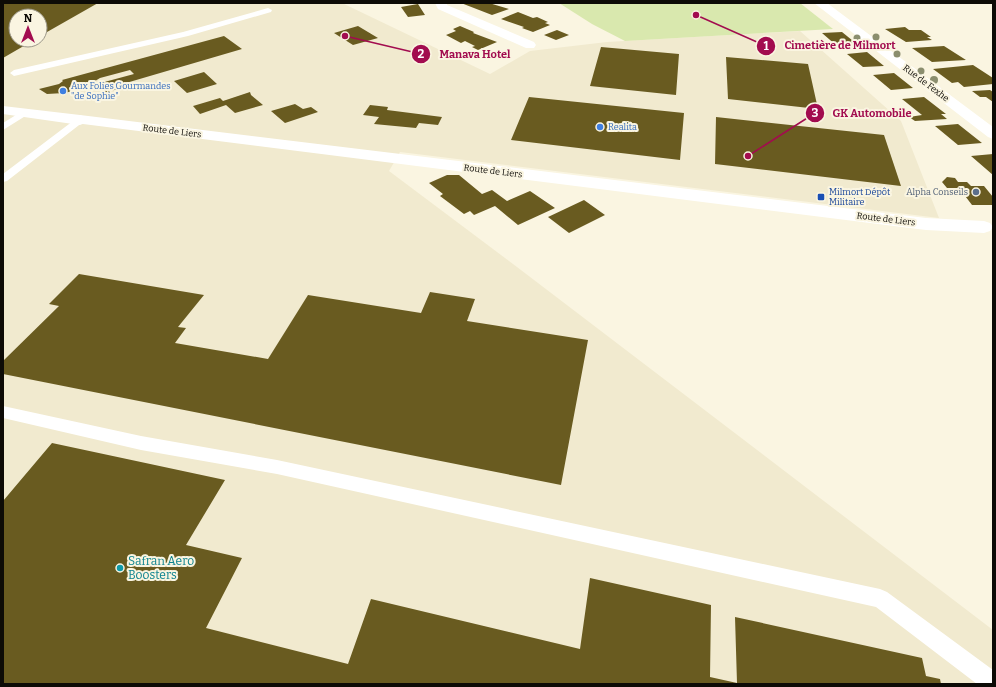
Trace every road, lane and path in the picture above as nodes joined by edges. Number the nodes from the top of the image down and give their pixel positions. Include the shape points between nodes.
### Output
1 (441, 3) edge
2 (820, 3) edge
3 (268, 10) dead end
4 (530, 45) dead end
5 (14, 73) dead end
6 (3, 110) edge
7 (24, 113) junction
8 (80, 120) junction
9 (3, 127) edge
10 (993, 134) edge
11 (3, 179) edge
12 (990, 227) edge
13 (3, 412) edge
14 (993, 683) edge

1 - 4 street via 442,8 461,17
2 - 10 street, Rue de Fexhe
3 - 5 lane via 180,35
6 - 7 street, Route de Liers
7 - 8 street, Route de Liers
7 - 9 lane
8 - 11 lane
8 - 12 street, Route de Liers via 926,224
13 - 14 lane via 141,443 293,470 880,599

